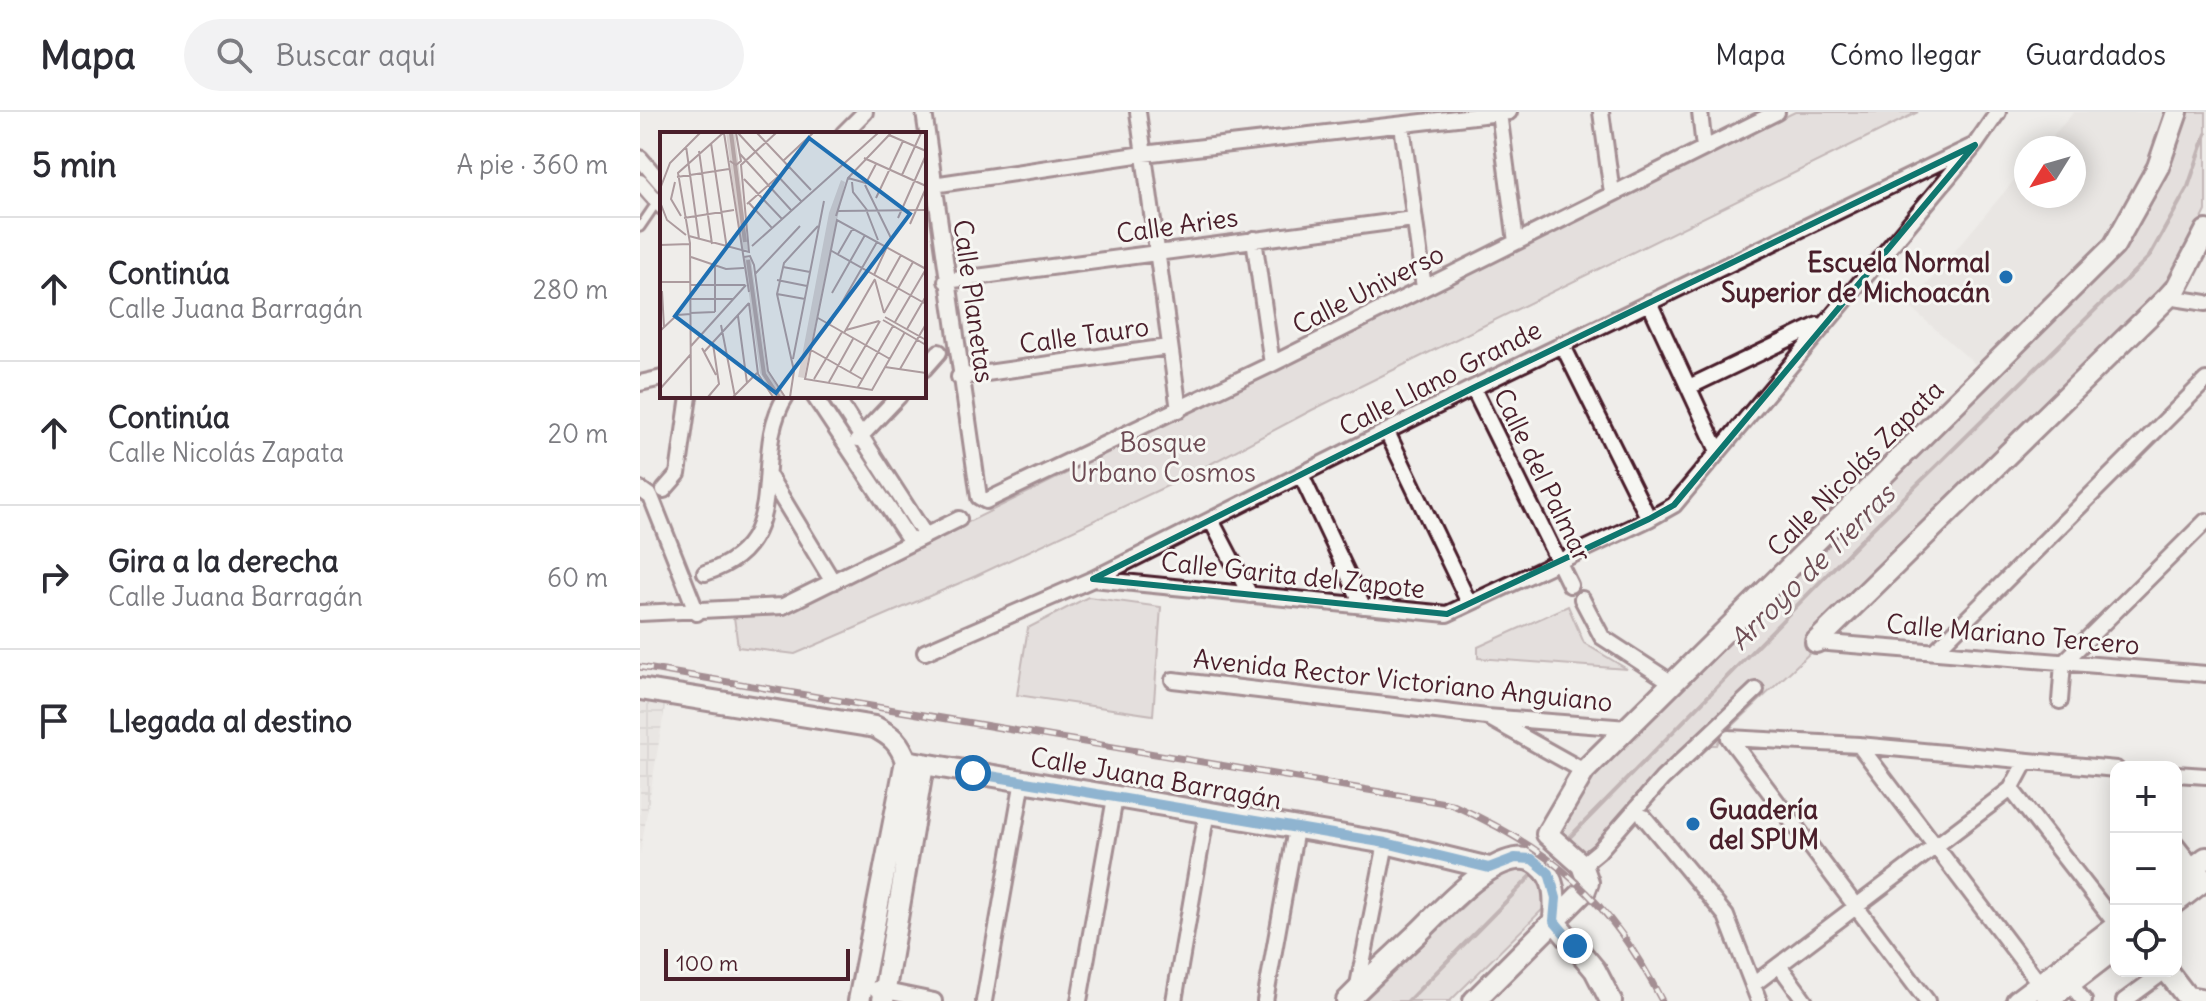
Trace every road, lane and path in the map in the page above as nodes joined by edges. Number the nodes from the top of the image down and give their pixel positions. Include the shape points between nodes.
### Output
1 (865, 112) edge
2 (924, 112) edge
3 (1138, 112) edge
4 (1601, 112) edge
5 (1700, 112) edge
6 (1777, 112) edge
7 (1998, 112) edge
8 (2177, 112) edge
9 (1504, 113) edge
10 (1402, 125) junction
11 (845, 132) edge
12 (1975, 145) junction
13 (1704, 148) junction
14 (1143, 154) junction
15 (640, 158) edge
16 (660, 180) edge
17 (641, 184) edge
18 (933, 185) junction
19 (1612, 193) junction
20 (660, 204) edge
21 (1413, 219) junction
22 (640, 227) edge
23 (2206, 231) edge
24 (1254, 239) junction
25 (1516, 242) junction
26 (1156, 252) junction
27 (946, 281) junction
28 (1424, 288) junction
29 (2168, 297) junction
30 (1649, 302) junction
31 (2206, 303) edge
32 (1825, 322) junction
33 (1562, 344) junction
34 (1168, 347) junction
35 (939, 352) dead end
36 (1272, 364) junction
37 (926, 367) edge
38 (959, 377) junction
39 (660, 378) edge
40 (2206, 380) edge
41 (640, 383) edge
42 (1689, 387) junction
43 (1473, 388) junction
44 (689, 398) edge
45 (785, 398) edge
46 (815, 398) edge
47 (836, 398) edge
48 (897, 398) edge
49 (1179, 410) junction
50 (1387, 432) junction
51 (863, 436) junction
52 (848, 447) junction
53 (1718, 451) junction
54 (1301, 475) junction
55 (770, 478) junction
56 (640, 489) edge
57 (664, 490) dead end
58 (979, 497) joint
59 (959, 519) dead end
60 (1649, 519) junction
61 (1211, 520) junction
62 (2206, 521) edge
63 (925, 535) junction
64 (911, 542) junction
65 (1559, 562) junction
66 (705, 573) dead end
67 (1093, 579) junction
68 (833, 582) junction
69 (1570, 585) dead end
70 (1250, 595) junction
71 (1582, 599) dead end
72 (1469, 603) junction
73 (1363, 606) junction
74 (640, 613) edge
75 (697, 613) junction
76 (1816, 642) joint
77 (1935, 651) junction
78 (925, 652) dead end
79 (2206, 659) edge
80 (2063, 663) junction
81 (2199, 673) edge
82 (1173, 680) dead end
83 (1674, 684) junction
84 (640, 689) edge
85 (1756, 690) dead end
86 (2060, 701) dead end
87 (1487, 717) junction
88 (1628, 728) junction
89 (1859, 745) junction
90 (915, 763) junction
91 (2025, 763) junction
92 (2110, 769) edge
93 (1584, 771) junction
94 (2182, 774) edge
95 (2206, 776) edge
96 (1023, 780) junction
97 (2011, 789) junction
98 (1115, 798) junction
99 (1207, 811) junction
100 (1644, 817) dead end
101 (1296, 829) junction
102 (1386, 843) junction
103 (1935, 847) junction
104 (2182, 850) edge
105 (1576, 862) junction
106 (1489, 868) junction
107 (2202, 868) edge
108 (2182, 878) edge
109 (2182, 894) edge
110 (1857, 906) junction
111 (2110, 917) edge
112 (1554, 921) junction
113 (2110, 931) edge
114 (2110, 953) edge
115 (1779, 965) junction
116 (2158, 977) edge
117 (2173, 977) edge
118 (2070, 983) junction
119 (1754, 984) junction
120 (2043, 992) edge
121 (860, 994) edge
122 (884, 996) edge
123 (1352, 996) edge
124 (2197, 998) edge
125 (1608, 999) edge
126 (934, 1001) edge
127 (984, 1001) edge
128 (1079, 1001) edge
129 (1174, 1001) edge
130 (1265, 1001) edge
131 (1474, 1001) edge
132 (1759, 1001) edge
133 (1805, 1001) edge
134 (1927, 1001) edge
135 (2017, 1001) edge
136 (2084, 1001) edge
137 (2124, 1001) edge

1 - 11 street
2 - 18 street, Calle Planetas
3 - 14 street
4 - 19 street
5 - 13 street
6 - 13 street, Calle Universo
7 - 12 street, Calle Garita del Zapote
8 - 83 street, Calle Nicolás Zapata via 2158,167 2114,246
9 - 10 street
9 - 25 street
10 - 14 street
10 - 21 street
12 - 30 street, Calle Llano Grande
12 - 32 street, Calle Garita del Zapote
13 - 19 street, Calle Universo
14 - 18 street
14 - 26 street
15 - 16 street
17 - 20 street
18 - 27 street, Calle Planetas
19 - 25 street, Calle Universo
20 - 22 lane
21 - 24 street, Calle Aries
21 - 28 street
23 - 29 street
24 - 26 street, Calle Aries
24 - 36 street
25 - 28 street, Calle Universo
26 - 27 street, Calle Aries
26 - 34 street
27 - 38 street, Calle Planetas
28 - 36 street, Calle Universo
29 - 31 street
29 - 76 street
30 - 33 street, Calle Llano Grande
30 - 42 street
32 - 42 street
32 - 53 street, Calle Garita del Zapote
33 - 43 street, Calle Llano Grande
33 - 60 street
34 - 38 street, Calle Tauro
34 - 49 street
35 - 37 street
36 - 49 street, Calle Universo
38 - 58 street, Calle Planetas
39 - 41 street
40 - 77 street
42 - 53 street
43 - 50 street, Calle Llano Grande
43 - 65 street, Calle del Palmar
44 - 57 street via 678,474
45 - 55 street via 773,429
46 - 52 street
47 - 51 street
48 - 51 street
49 - 58 street, Calle Universo via 986,501
50 - 54 street, Calle Llano Grande
50 - 72 street
51 - 52 street
51 - 63 street
52 - 64 street
53 - 60 street, Calle Garita del Zapote via 1674,505
54 - 61 street, Calle Llano Grande
54 - 73 street
55 - 66 street via 752,542 724,567
55 - 68 street
56 - 75 street via 651,497
59 - 63 street
60 - 65 street, Calle Garita del Zapote
61 - 67 street, Calle Llano Grande
61 - 70 street
62 - 80 street
63 - 64 street
64 - 68 street
65 - 69 street, Calle del Palmar
65 - 72 street, Calle Garita del Zapote
67 - 70 street, Calle Garita del Zapote
67 - 78 street, Calle Llano Grande
68 - 75 street via 783,606
70 - 73 street, Calle Garita del Zapote
71 - 83 street, Calle del Palmar via 1602,637
72 - 73 street, Calle Garita del Zapote via 1447,614
74 - 75 street
76 - 77 street, Calle Mariano Tercero
77 - 80 street, Calle Mariano Tercero
79 - 81 street
80 - 81 street, Calle Mariano Tercero
80 - 86 street
82 - 87 street, Avenida Rector Victoriano Anguiano
83 - 88 street, Calle Nicolás Zapata
84 - 90 street via 875,727 892,736
85 - 105 street via 1662,779 1599,851
87 - 88 street, Avenida Rector Victoriano Anguiano
87 - 93 street
88 - 93 street, Calle Nicolás Zapata
89 - 91 street
89 - 103 street
89 - 110 street via 1729,738
90 - 96 street, Calle Juana Barragán
90 - 121 street
90 - 122 street
91 - 92 street
91 - 97 street
93 - 105 street, Calle Nicolás Zapata via 1547,834
94 - 95 street
96 - 98 street, Calle Juana Barragán
96 - 127 street
97 - 103 street
97 - 111 street
98 - 99 street, Calle Juana Barragán
98 - 128 street
99 - 101 street, Calle Juana Barragán
99 - 129 street
100 - 119 street via 1726,916
101 - 102 street, Calle Juana Barragán
101 - 130 street
102 - 106 street, Calle Juana Barragán
102 - 123 street
103 - 110 street
103 - 120 street
104 - 107 street
105 - 112 street via 1588,882
106 - 112 street via 1515,858 1532,859 1549,873 1556,898
106 - 123 street
107 - 108 street
107 - 109 street
110 - 115 street
110 - 134 street
112 - 125 street via 1595,970
112 - 131 street
113 - 120 street
114 - 118 street
115 - 119 street
115 - 133 street
116 - 137 street
117 - 124 street
118 - 120 street
118 - 136 street
119 - 132 street
120 - 135 street
121 - 122 street
122 - 126 street

